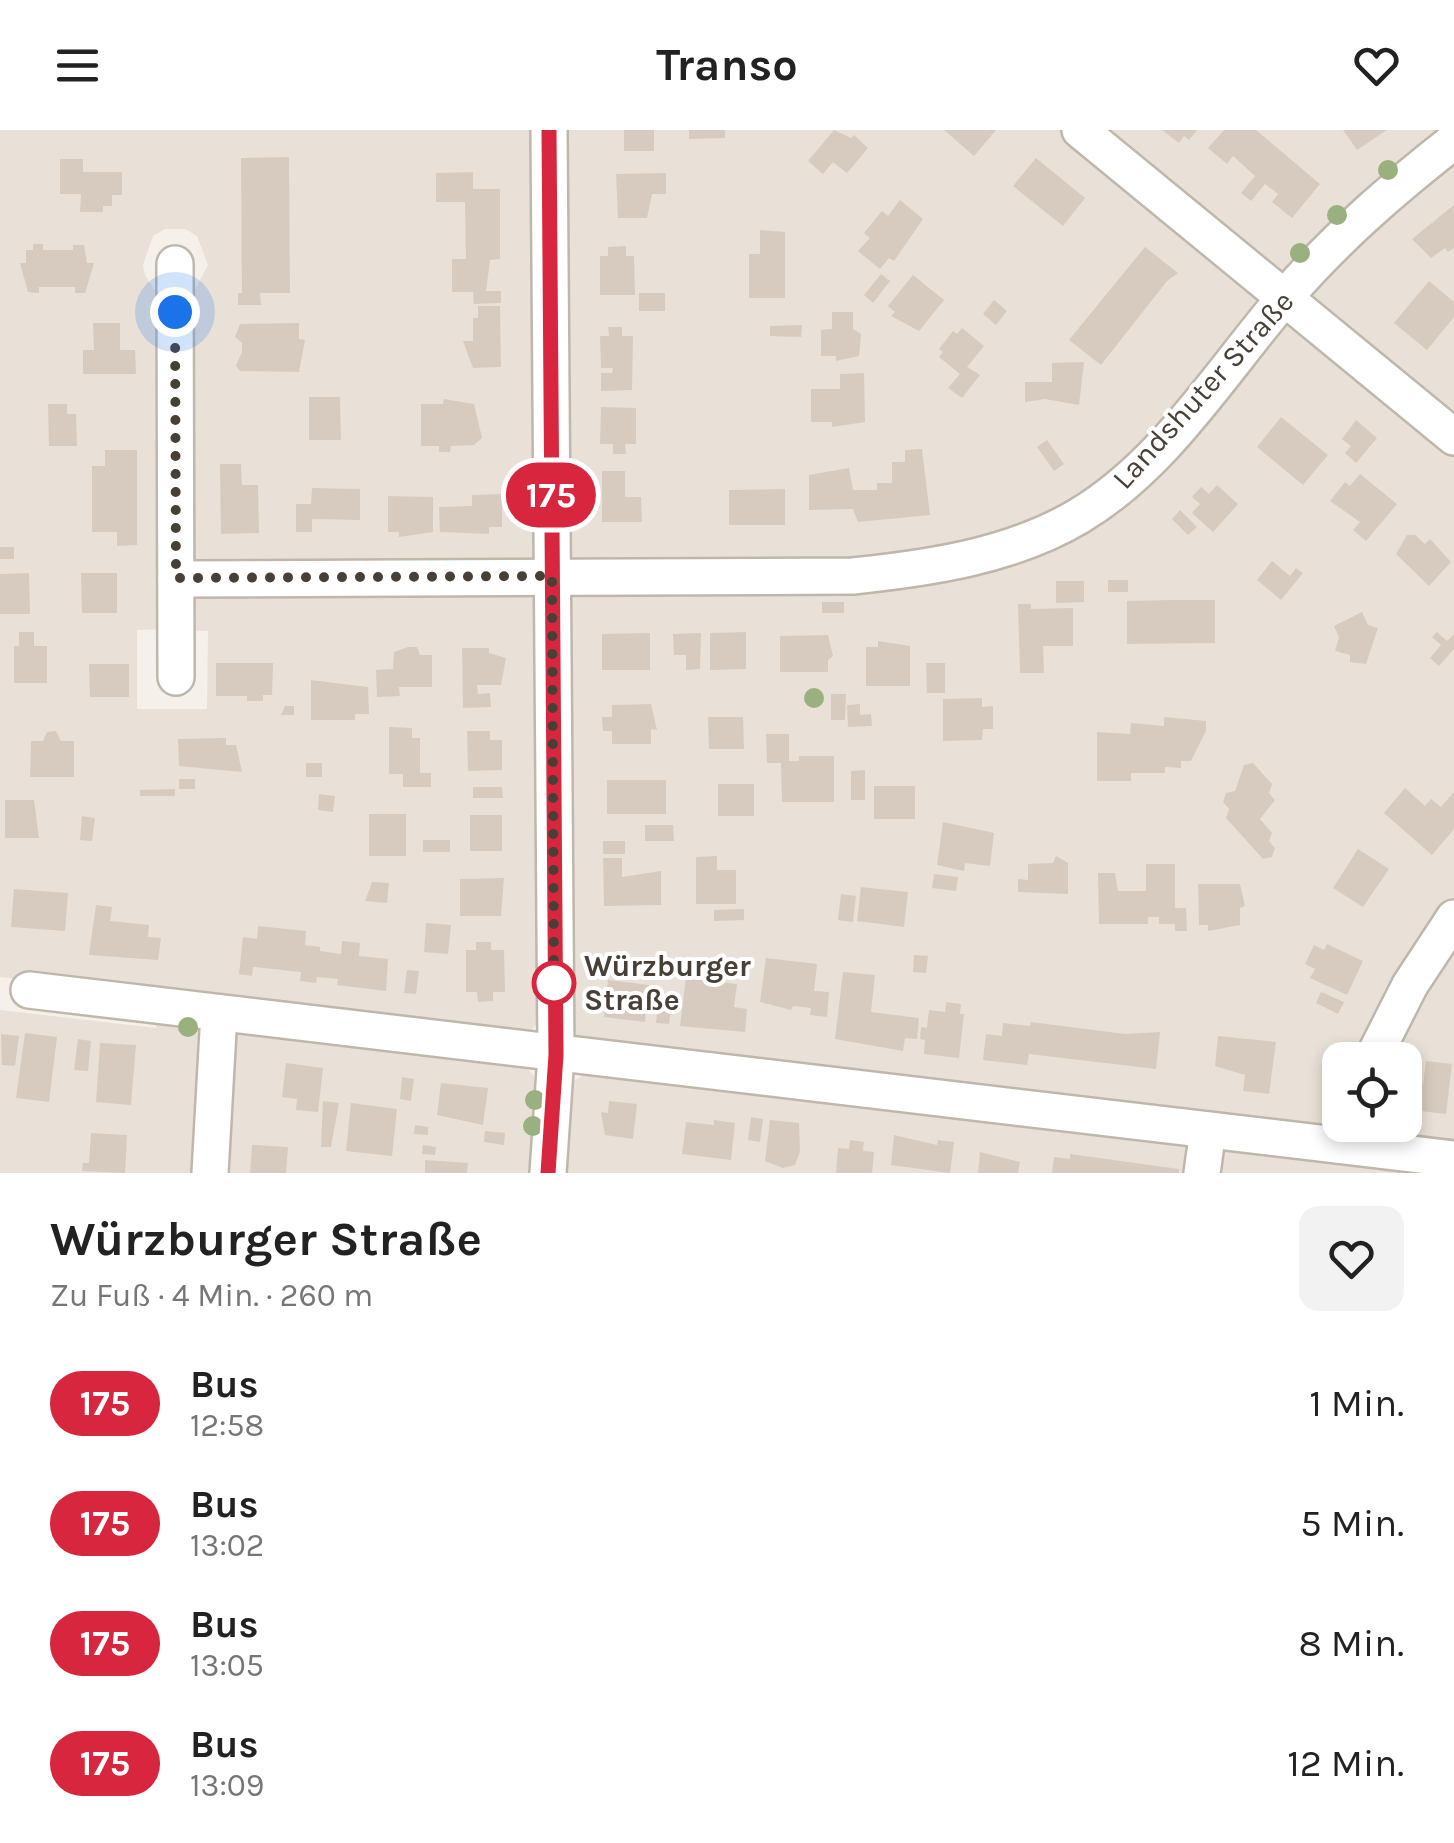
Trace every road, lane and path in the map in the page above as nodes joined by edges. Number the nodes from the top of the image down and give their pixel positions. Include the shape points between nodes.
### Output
1 (549, 130) edge
2 (1080, 130) edge
3 (1454, 141) edge
4 (175, 264) dead end
5 (1284, 299) junction
6 (1454, 437) edge
7 (552, 576) junction
8 (176, 578) junction
9 (176, 677) dead end
10 (1454, 918) edge
11 (29, 990) dead end
12 (220, 1013) junction
13 (1381, 1042) edge
14 (556, 1055) junction
15 (1208, 1130) junction
16 (1322, 1134) edge
17 (1374, 1142) edge
18 (1454, 1159) edge
19 (210, 1173) edge
20 (548, 1173) edge
21 (1202, 1173) edge

1 - 7 street
2 - 5 street
3 - 5 street, Landshuter Straße via 1366,210
4 - 8 street
5 - 6 street
5 - 7 street, Landshuter Straße via 1136,474 1079,516 1028,540 928,567 853,576
7 - 8 street, Landshuter Straße
7 - 14 street
8 - 9 street
10 - 13 street
11 - 12 street
12 - 14 street
12 - 19 street
14 - 15 street
14 - 20 street
15 - 16 street
15 - 21 street
17 - 18 street

